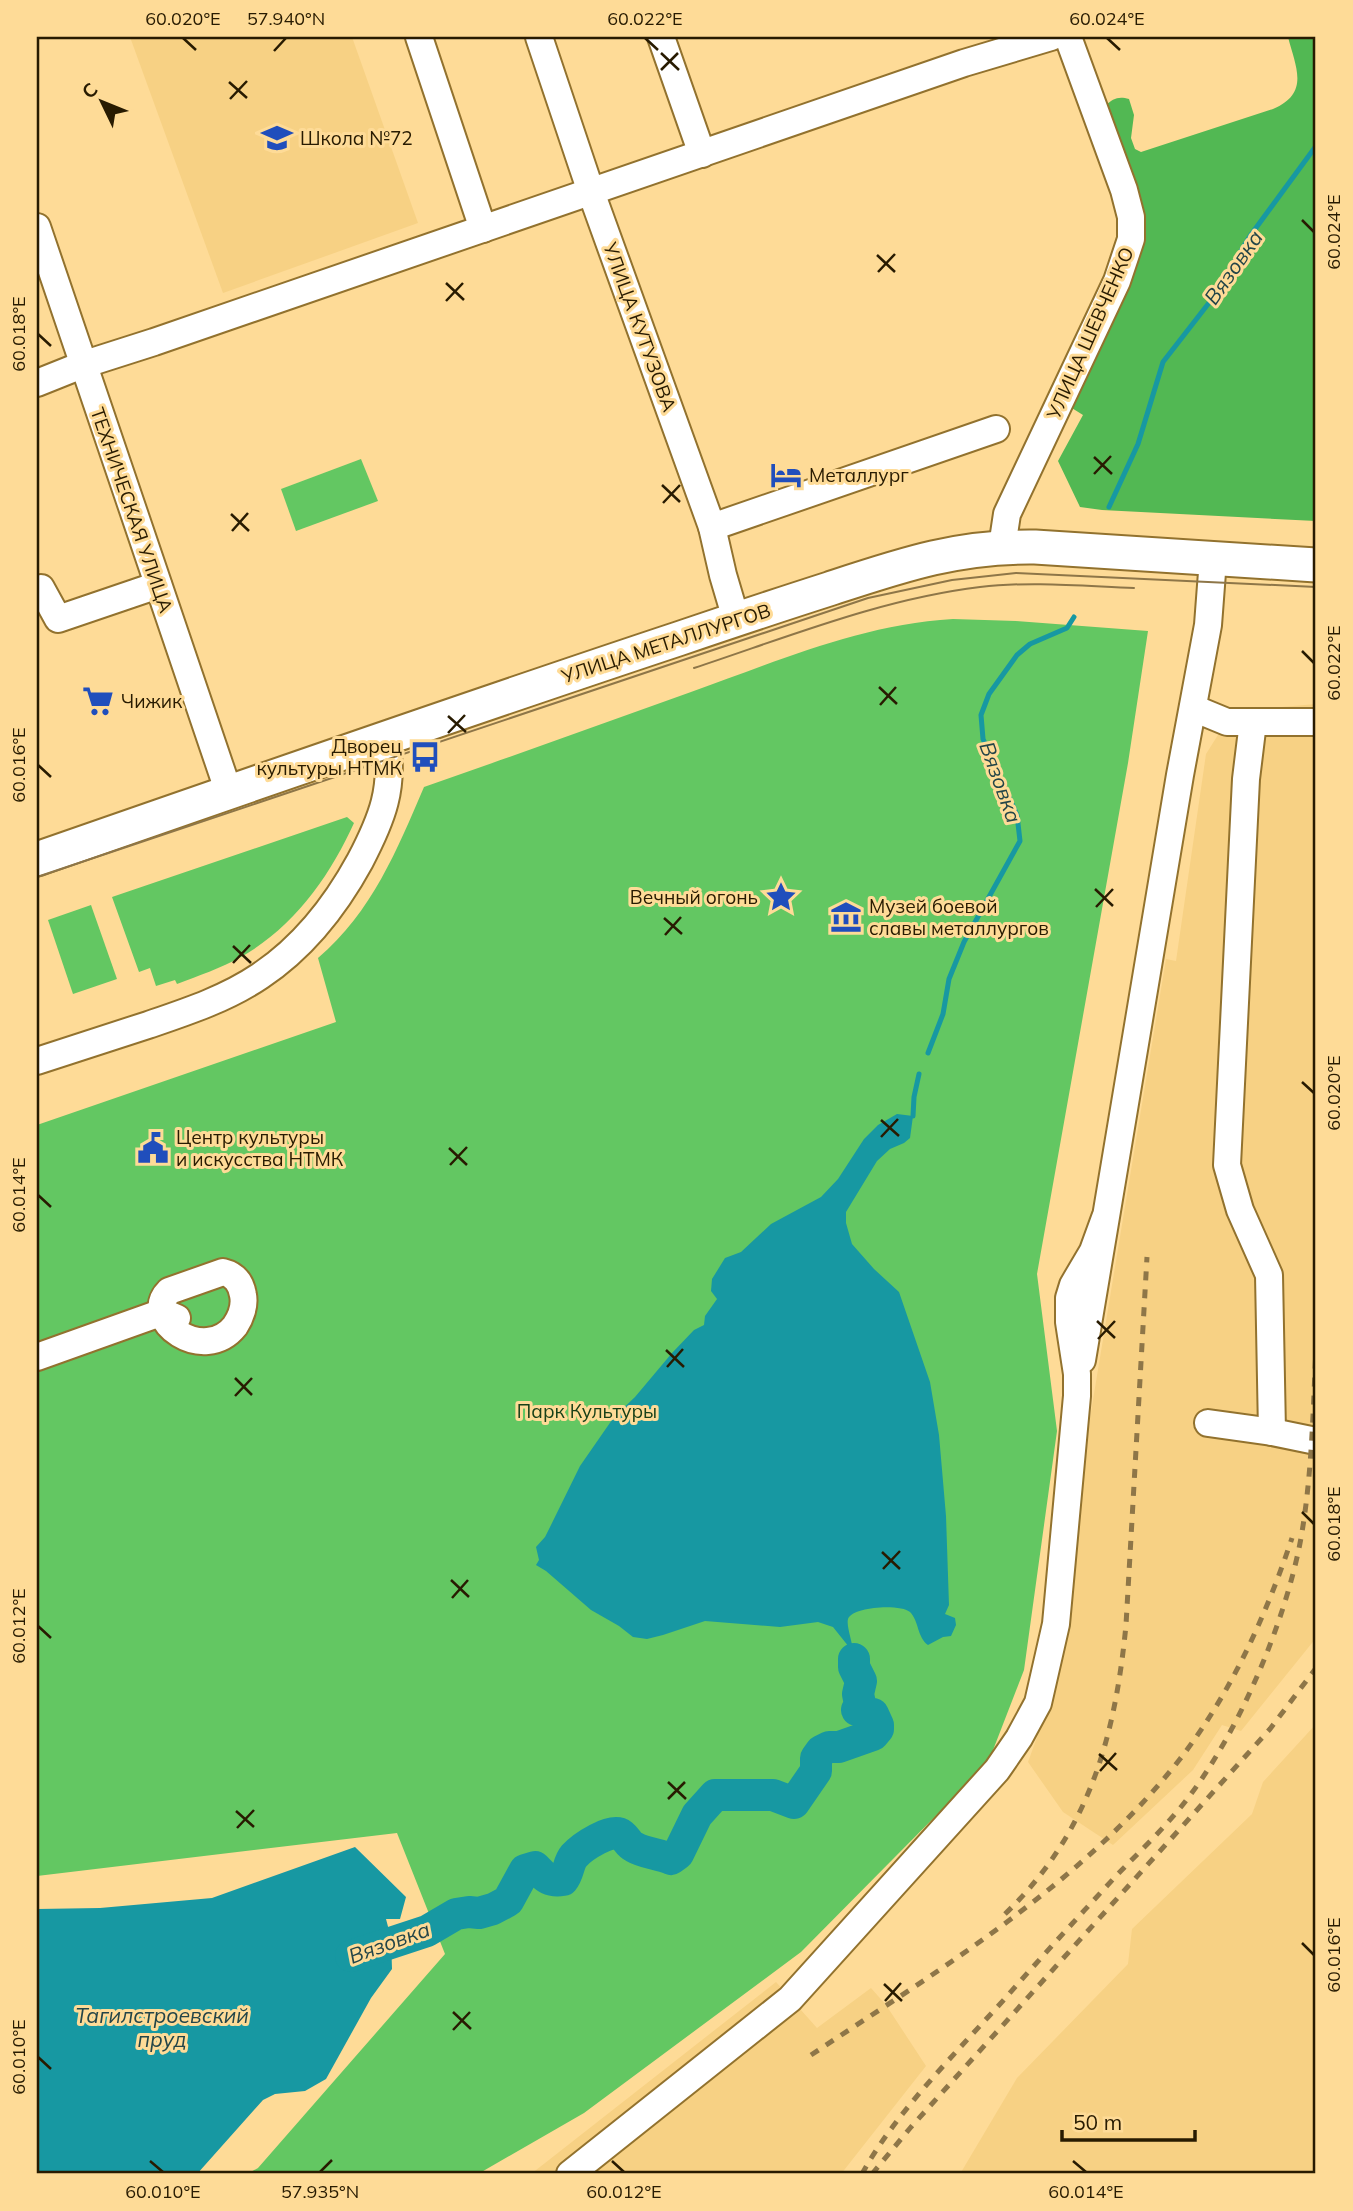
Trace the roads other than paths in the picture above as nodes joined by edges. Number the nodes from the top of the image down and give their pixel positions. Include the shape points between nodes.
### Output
1 (419, 37) edge
2 (539, 37) edge
3 (661, 37) edge
4 (1051, 37) edge
5 (1068, 37) edge
6 (702, 154) junction
7 (592, 192) junction
8 (37, 227) edge
9 (483, 229) junction
10 (82, 365) junction
11 (37, 383) edge
12 (996, 429) dead end
13 (712, 527) junction
14 (1002, 547) junction
15 (1213, 559) junction
16 (1316, 565) edge
17 (38, 585) edge
18 (158, 585) junction
19 (736, 620) junction
20 (1193, 708) junction
21 (1253, 722) junction
22 (1316, 722) edge
23 (386, 740) junction
24 (229, 793) junction
25 (37, 859) edge
26 (37, 1061) edge
27 (163, 1312) junction
28 (37, 1357) edge
29 (1208, 1423) dead end
30 (1272, 1432) junction
31 (1316, 1441) edge
32 (570, 2174) edge

1 - 9 street
2 - 7 street, УЛИЦА КУТУЗОВА
3 - 6 street
4 - 6 street
5 - 14 street, УЛИЦА ШЕВЧЕНКО via 1124,190 1131,239 1117,281 1007,514
6 - 7 street
7 - 9 street
7 - 13 street, УЛИЦА КУТУЗОВА
8 - 10 street, ТЕХНИЧЕСКАЯ УЛИЦА
9 - 10 street
10 - 11 street
10 - 18 street, ТЕХНИЧЕСКАЯ УЛИЦА
12 - 13 street
13 - 19 street, УЛИЦА КУТУЗОВА
14 - 15 main road, УЛИЦА МЕТАЛЛУРГОВ
14 - 19 main road, УЛИЦА МЕТАЛЛУРГОВ via 905,564
15 - 16 main road, УЛИЦА МЕТАЛЛУРГОВ
15 - 20 street via 1209,625
17 - 18 street via 58,619
18 - 24 street, ТЕХНИЧЕСКАЯ УЛИЦА
19 - 23 main road, УЛИЦА МЕТАЛЛУРГОВ
20 - 21 street via 1227,722
20 - 32 street via 1077,1396 1056,1624 1038,1703 997,1770 790,1999
21 - 22 street
21 - 30 street via 1246,779 1227,1165 1240,1210 1269,1275
23 - 24 main road, УЛИЦА МЕТАЛЛУРГОВ
23 - 26 street via 389,785 369,844 324,915 293,950 260,977 211,1002
24 - 25 main road, УЛИЦА МЕТАЛЛУРГОВ
27 - 27 street via 176,1332 187,1339 215,1340 237,1324 242,1311 241,1287 237,1279 223,1272 169,1291 163,1297
27 - 28 street
29 - 30 street
30 - 31 street

